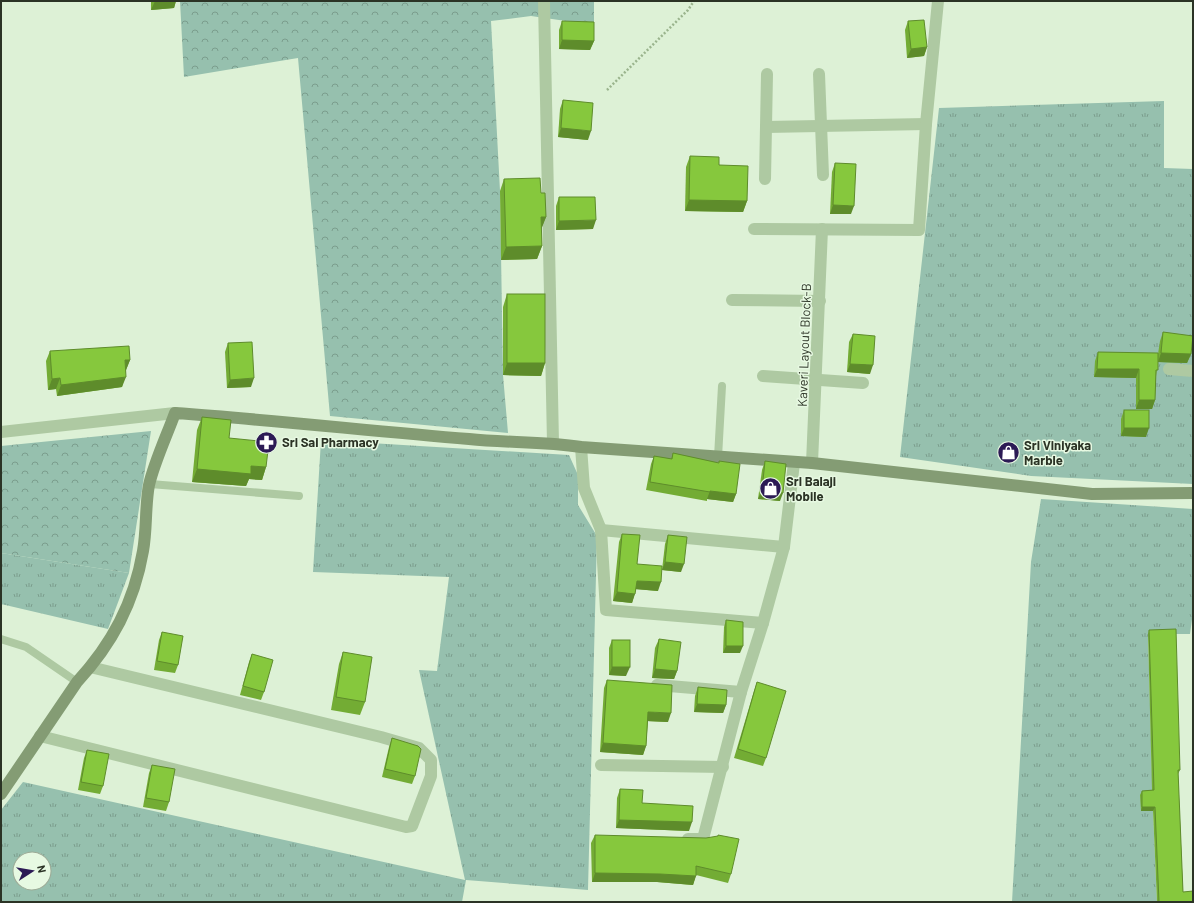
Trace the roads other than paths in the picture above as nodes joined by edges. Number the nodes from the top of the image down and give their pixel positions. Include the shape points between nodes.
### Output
1 (544, 1) edge
2 (938, 1) edge
3 (767, 74) dead end
4 (819, 74) dead end
5 (926, 124) junction
6 (822, 126) junction
7 (766, 127) junction
8 (823, 175) dead end
9 (765, 179) dead end
10 (754, 229) dead end
11 (822, 229) junction
12 (732, 300) dead end
13 (820, 301) junction
14 (1169, 369) dead end
15 (1193, 372) edge
16 (763, 376) dead end
17 (816, 379) junction
18 (863, 383) dead end
19 (722, 386) dead end
20 (175, 413) junction
21 (1, 432) edge
22 (553, 443) junction
23 (580, 447) junction
24 (718, 457) junction
25 (794, 463) junction
26 (812, 463) junction
27 (150, 484) junction
28 (1193, 493) edge
29 (299, 496) dead end
30 (601, 530) junction
31 (784, 547) junction
32 (764, 623) junction
33 (1, 639) edge
34 (90, 667) junction
35 (77, 682) junction
36 (642, 684) edge
37 (741, 692) junction
38 (40, 736) junction
39 (601, 765) dead end
40 (723, 767) junction
41 (1, 794) edge
42 (673, 838) edge

1 - 22 street
2 - 5 street
3 - 7 street
4 - 6 street
5 - 6 street
5 - 11 street via 918,230
6 - 7 street
6 - 8 street
7 - 9 street
10 - 11 street
11 - 13 street, Kaveri Layout Block-B
12 - 13 street
13 - 17 street, Kaveri Layout Block-B
14 - 15 street
16 - 17 street
17 - 18 street
17 - 26 street, Kaveri Layout Block-B
19 - 24 lane
20 - 21 street
20 - 22 street via 289,421 471,440
20 - 27 street
22 - 23 street
23 - 24 street
23 - 30 street via 584,488
24 - 25 street
25 - 26 street
25 - 31 street
26 - 28 street via 1092,494
27 - 29 lane
27 - 34 street via 143,551 134,587 113,636
30 - 31 street
30 - 32 street via 606,610
31 - 32 street
32 - 37 street
33 - 35 lane via 26,647
34 - 35 street
34 - 38 street via 419,748 431,760 431,776 412,826 406,827
35 - 38 street
36 - 37 street
37 - 40 street
38 - 41 street
39 - 40 street
40 - 42 street via 703,839

